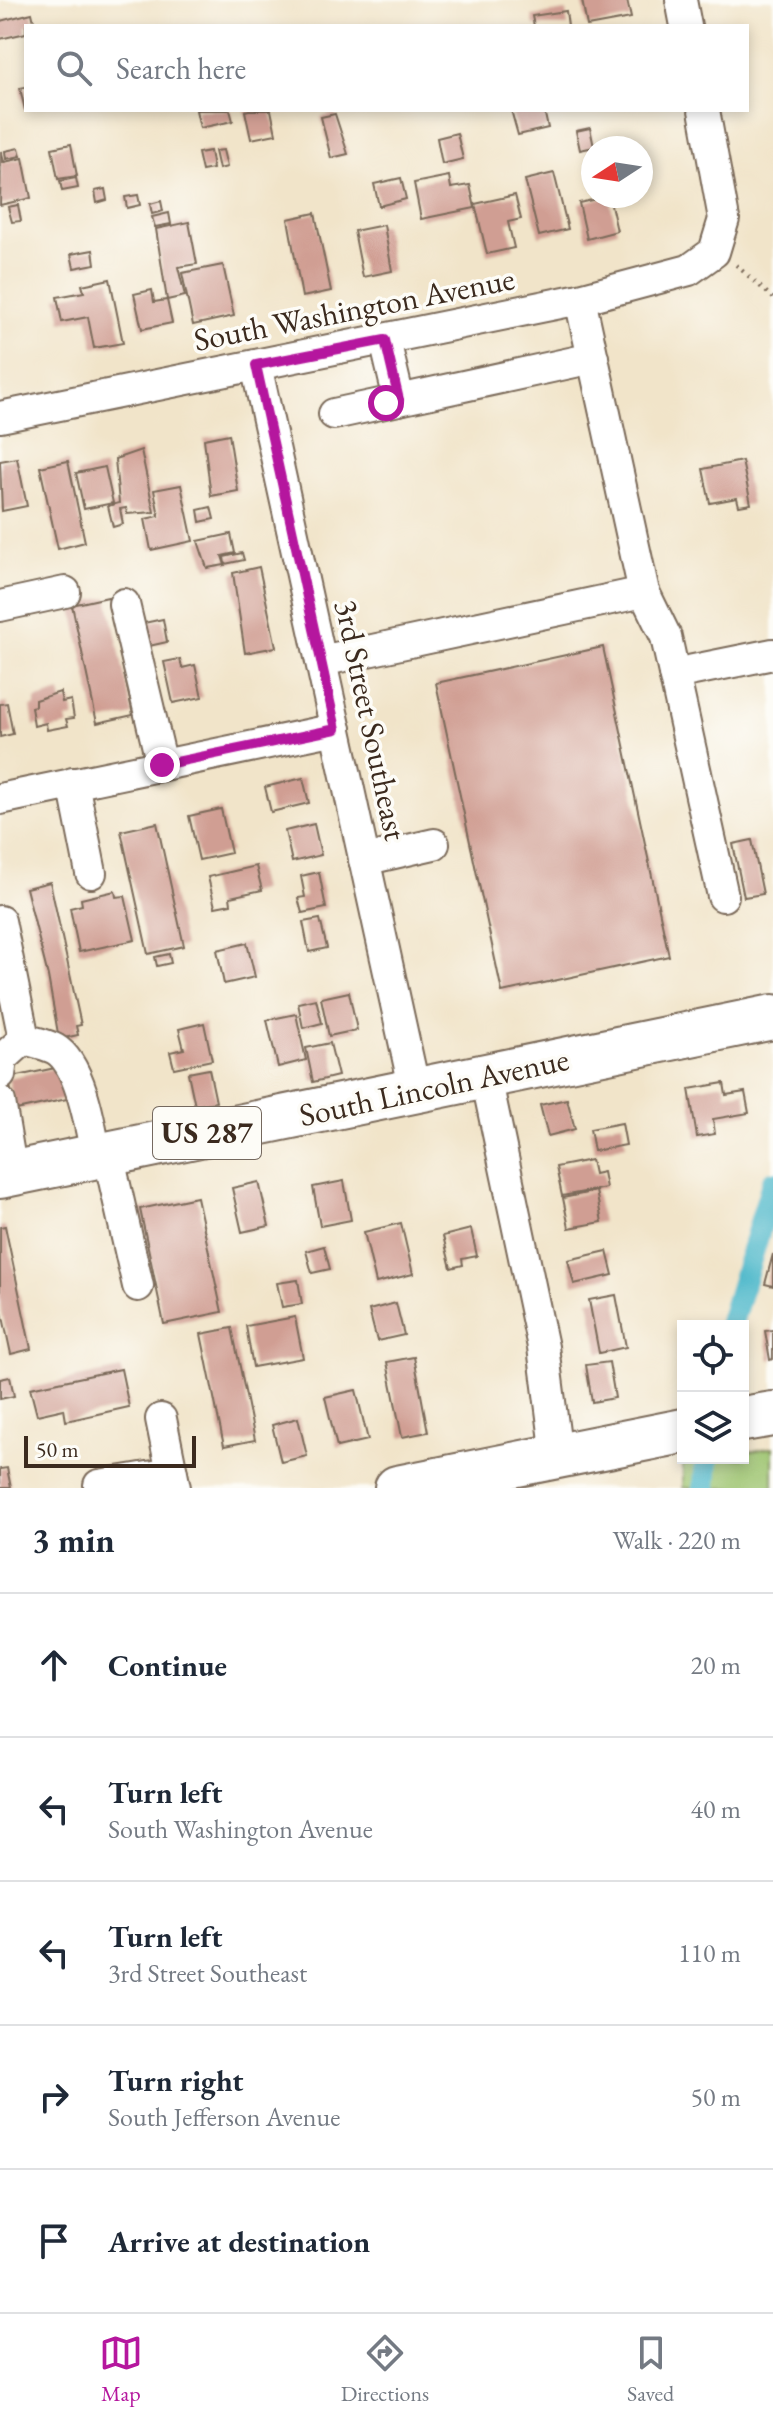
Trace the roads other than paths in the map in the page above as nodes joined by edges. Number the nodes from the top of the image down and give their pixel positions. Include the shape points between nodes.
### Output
1 (681, 0) edge
2 (686, 24) edge
3 (704, 112) edge
4 (580, 299) junction
5 (385, 340) junction
6 (593, 358) junction
7 (256, 365) junction
8 (399, 400) junction
9 (334, 414) dead end
10 (0, 417) edge
11 (65, 592) dead end
12 (644, 592) junction
13 (124, 604) dead end
14 (0, 606) edge
15 (773, 654) edge
16 (321, 661) junction
17 (674, 674) junction
18 (336, 729) junction
19 (162, 765) junction
20 (73, 783) junction
21 (0, 799) edge
22 (434, 844) dead end
23 (364, 860) junction
24 (91, 873) dead end
25 (723, 896) dead end
26 (0, 921) edge
27 (773, 1017) edge
28 (24, 1039) junction
29 (0, 1075) edge
30 (486, 1077) junction
31 (415, 1091) junction
32 (0, 1102) edge
33 (102, 1155) junction
34 (6, 1175) edge
35 (138, 1286) dead end
36 (773, 1414) edge
37 (749, 1418) edge
38 (161, 1419) dead end
39 (677, 1432) edge
40 (557, 1456) junction
41 (174, 1480) edge
42 (99, 1485) dead end
43 (397, 1488) edge

1 - 2 street
3 - 4 street, South Washington Avenue via 723,208 723,228 714,252 689,270
4 - 5 street, South Washington Avenue
4 - 6 street
5 - 7 street, South Washington Avenue
5 - 8 street
6 - 8 street
6 - 12 street
7 - 10 street, South Washington Avenue
7 - 16 street, 3rd Street Southeast
8 - 9 street
11 - 14 street
12 - 16 street
12 - 17 street via 666,637
13 - 19 street
15 - 17 street
16 - 18 street, 3rd Street Southeast
17 - 25 street
18 - 19 street
18 - 23 street, 3rd Street Southeast
19 - 20 street
20 - 21 street
20 - 24 street
22 - 23 street
23 - 31 street, 3rd Street Southeast
26 - 28 street
27 - 30 highway, South Lincoln Avenue / US 287
28 - 29 street via 2,1059
28 - 33 street via 57,1050 67,1064
30 - 31 highway, South Lincoln Avenue / US 287
30 - 40 street via 543,1347
31 - 33 highway, South Lincoln Avenue / US 287
32 - 34 street
33 - 34 highway, South Lincoln Avenue / US 287
33 - 35 street
36 - 37 highway
38 - 41 street
39 - 40 highway
40 - 43 highway
41 - 42 street

